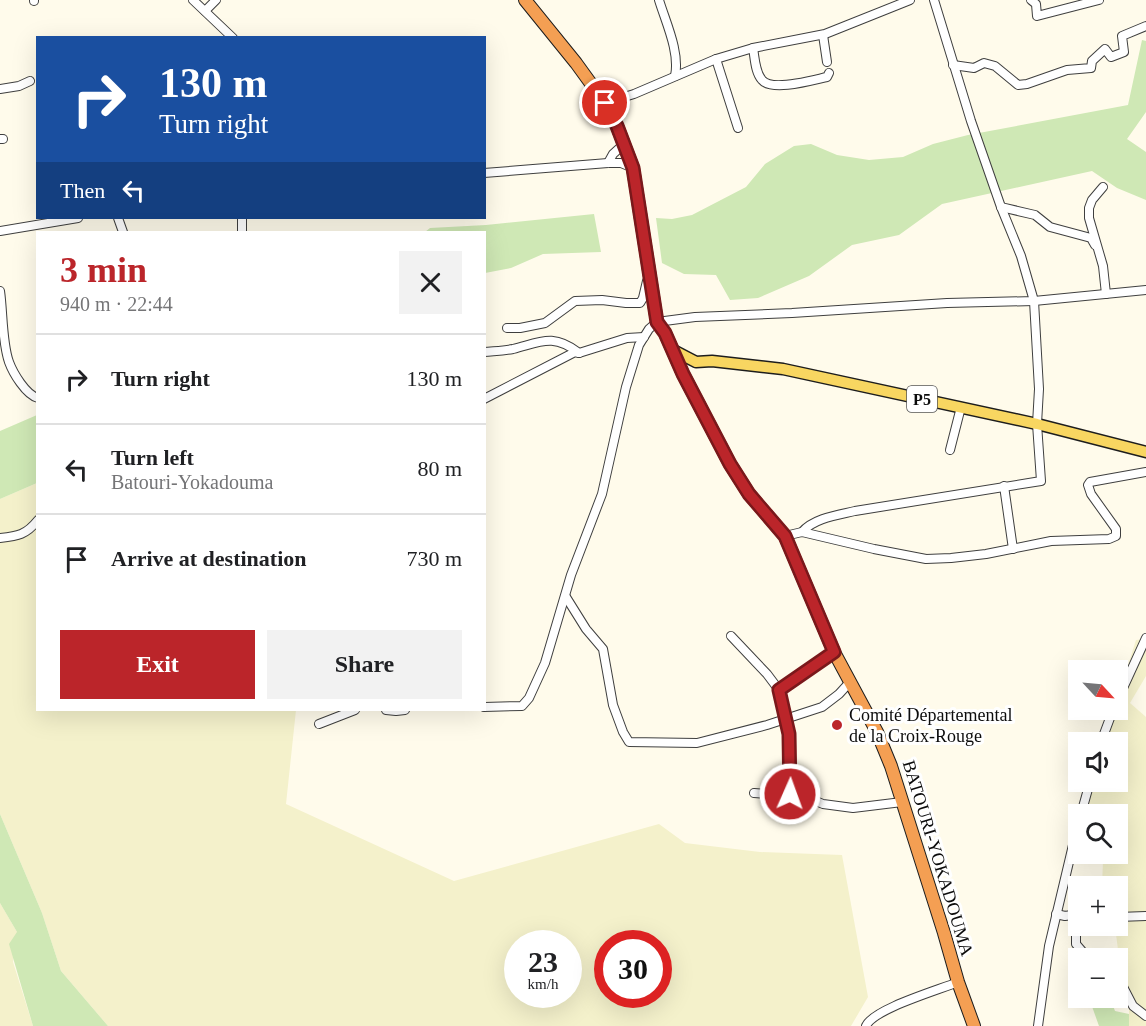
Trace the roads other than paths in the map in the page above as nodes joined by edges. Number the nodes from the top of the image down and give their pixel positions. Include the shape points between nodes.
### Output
1 (193, 0) edge
2 (216, 0) edge
3 (525, 0) edge
4 (659, 0) edge
5 (910, 0) edge
6 (934, 0) edge
7 (1031, 0) edge
8 (1099, 0) edge
9 (205, 11) junction
10 (1146, 26) edge
11 (823, 35) junction
12 (231, 36) edge
13 (753, 48) junction
14 (716, 60) junction
15 (827, 62) dead end
16 (953, 65) junction
17 (679, 72) junction
18 (829, 74) dead end
19 (30, 81) dead end
20 (0, 89) edge
21 (605, 103) junction
22 (738, 128) dead end
23 (624, 144) junction
24 (608, 163) junction
25 (633, 168) junction
26 (486, 173) edge
27 (1103, 187) dead end
28 (1001, 207) junction
29 (62, 219) edge
30 (45, 220) edge
31 (0, 231) edge
32 (1099, 250) junction
33 (651, 278) junction
34 (1146, 290) edge
35 (0, 291) edge
36 (1106, 294) junction
37 (1034, 301) junction
38 (657, 322) junction
39 (507, 328) dead end
40 (2, 329) edge
41 (644, 337) junction
42 (673, 350) junction
43 (486, 352) edge
44 (579, 353) junction
45 (696, 362) junction
46 (683, 374) junction
47 (36, 397) edge
48 (486, 398) edge
49 (961, 407) junction
50 (1037, 424) junction
51 (950, 450) dead end
52 (1146, 452) edge
53 (1146, 472) edge
54 (1004, 486) junction
55 (36, 523) edge
56 (802, 532) junction
57 (785, 536) junction
58 (0, 538) edge
59 (1013, 549) junction
60 (566, 597) junction
61 (730, 636) dead end
62 (1146, 638) edge
63 (1144, 651) edge
64 (834, 652) junction
65 (1128, 681) edge
66 (850, 682) junction
67 (779, 690) junction
68 (486, 707) edge
69 (352, 711) edge
70 (787, 719) junction
71 (320, 724) dead end
72 (754, 794) dead end
73 (790, 794) junction
74 (902, 802) junction
75 (1068, 864) edge
76 (1056, 914) junction
77 (1068, 916) edge
78 (1146, 916) edge
79 (1128, 917) edge
80 (958, 982) junction
81 (1128, 996) edge
82 (1146, 1016) edge
83 (866, 1026) edge
84 (974, 1026) edge
85 (1038, 1026) edge

1 - 9 street
2 - 9 street
3 - 21 highway, BATOURI-YOKADOUMA
4 - 17 street
5 - 11 street
6 - 16 street
7 - 8 street via 1036,4 1037,16
9 - 12 street
10 - 16 street via 1122,36 1124,52 1111,57 1105,49 1092,61 1091,68 1068,70 1027,84 1018,85 995,66 984,63 974,68
11 - 13 street
11 - 15 street
13 - 14 street
13 - 18 street via 760,78 771,86 797,84
14 - 17 street
14 - 22 street
16 - 28 street
17 - 21 street
19 - 20 street
21 - 23 highway, BATOURI-YOKADOUMA
23 - 24 street
23 - 25 highway, BATOURI-YOKADOUMA
24 - 25 street
24 - 26 street
25 - 33 highway, BATOURI-YOKADOUMA
27 - 32 street via 1089,208
28 - 32 street via 1035,215 1050,227 1091,238
28 - 37 street
29 - 30 street
30 - 31 street
32 - 36 street
33 - 38 highway, BATOURI-YOKADOUMA
33 - 39 street via 646,281 640,303 574,301 546,323
34 - 36 street
35 - 40 street
36 - 37 street
37 - 38 street via 695,316
37 - 50 street
38 - 41 street
38 - 42 highway, BATOURI-YOKADOUMA
40 - 47 street via 9,362 24,388
41 - 44 street via 627,338
41 - 60 street via 626,387 602,494
42 - 45 main road, P5
42 - 46 highway, BATOURI-YOKADOUMA
43 - 44 street via 549,340 562,342
44 - 48 street
45 - 46 main road
45 - 49 main road, P5 via 783,369
46 - 57 highway, BATOURI-YOKADOUMA via 740,480
49 - 50 main road, P5
49 - 51 street
50 - 52 main road, P5
50 - 54 street via 1041,481
53 - 59 street via 1088,485 1116,529 1114,538 1051,541
54 - 56 street via 855,511 819,521
54 - 59 street
55 - 58 street via 18,536
56 - 57 street
56 - 59 street via 926,559
57 - 64 highway, BATOURI-YOKADOUMA
60 - 68 street via 545,663 525,703 518,707
60 - 70 street via 603,649 612,705 629,742 697,743
61 - 67 street
62 - 63 street
63 - 65 street
64 - 66 highway, BATOURI-YOKADOUMA
64 - 67 street
66 - 70 street via 822,707
66 - 74 highway, BATOURI-YOKADOUMA via 885,750
67 - 70 street
69 - 71 street
70 - 73 street
72 - 73 street
73 - 74 street via 853,808
74 - 80 highway, BATOURI-YOKADOUMA
75 - 76 street
76 - 77 street
76 - 85 street
78 - 79 street
80 - 83 street via 886,1010
80 - 84 highway, BATOURI-YOKADOUMA
81 - 82 street

